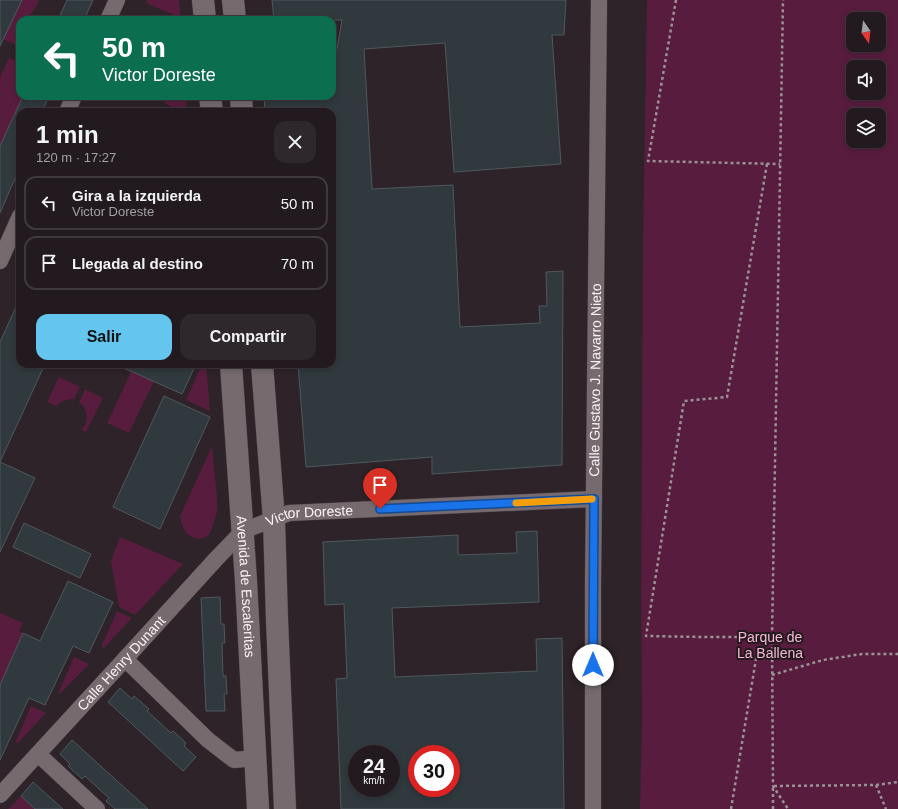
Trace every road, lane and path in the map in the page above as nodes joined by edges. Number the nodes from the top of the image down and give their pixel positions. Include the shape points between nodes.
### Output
1 (117, 0) edge
2 (203, 0) edge
3 (234, 0) edge
4 (599, 0) edge
5 (676, 0) edge
6 (783, 0) edge
7 (110, 16) edge
8 (205, 16) edge
9 (235, 16) edge
10 (766, 164) junction
11 (780, 164) junction
12 (16, 225) edge
13 (0, 261) edge
14 (230, 368) edge
15 (262, 368) edge
16 (594, 499) junction
17 (274, 520) junction
18 (243, 531) junction
19 (772, 637) junction
20 (898, 654) edge
21 (125, 659) junction
22 (772, 675) junction
23 (38, 754) junction
24 (255, 758) junction
25 (898, 782) edge
26 (876, 785) junction
27 (773, 786) junction
28 (0, 795) edge
29 (97, 809) edge
30 (258, 809) edge
31 (285, 809) edge
32 (593, 809) edge
33 (730, 809) edge
34 (773, 809) edge
35 (788, 809) edge
36 (886, 809) edge

1 - 7 street
2 - 8 street
3 - 9 street
4 - 16 street, Calle Gustavo J. Navarro Nieto
5 - 10 path via 648,161
6 - 11 path
10 - 11 path
10 - 19 path via 727,397 684,401 646,636
11 - 19 path
12 - 13 street
14 - 18 street, Avenida de Escaleritas
15 - 17 street, Avenida de Escaleritas
16 - 17 street, Victor Doreste via 289,513
16 - 32 street, Calle Gustavo J. Navarro Nieto
17 - 18 street, Victor Doreste
17 - 31 street, Avenida de Escaleritas
18 - 21 street, Calle Henry Dunant
18 - 24 street, Avenida de Escaleritas
19 - 22 path
19 - 33 path via 756,659
20 - 22 path via 862,654 823,660
21 - 23 street, Calle Henry Dunant
21 - 24 street via 208,740 234,760
22 - 27 path
23 - 28 street, Calle Henry Dunant
23 - 29 street
24 - 30 street, Avenida de Escaleritas
25 - 26 path
26 - 27 path
26 - 36 path
27 - 34 path
27 - 35 path

